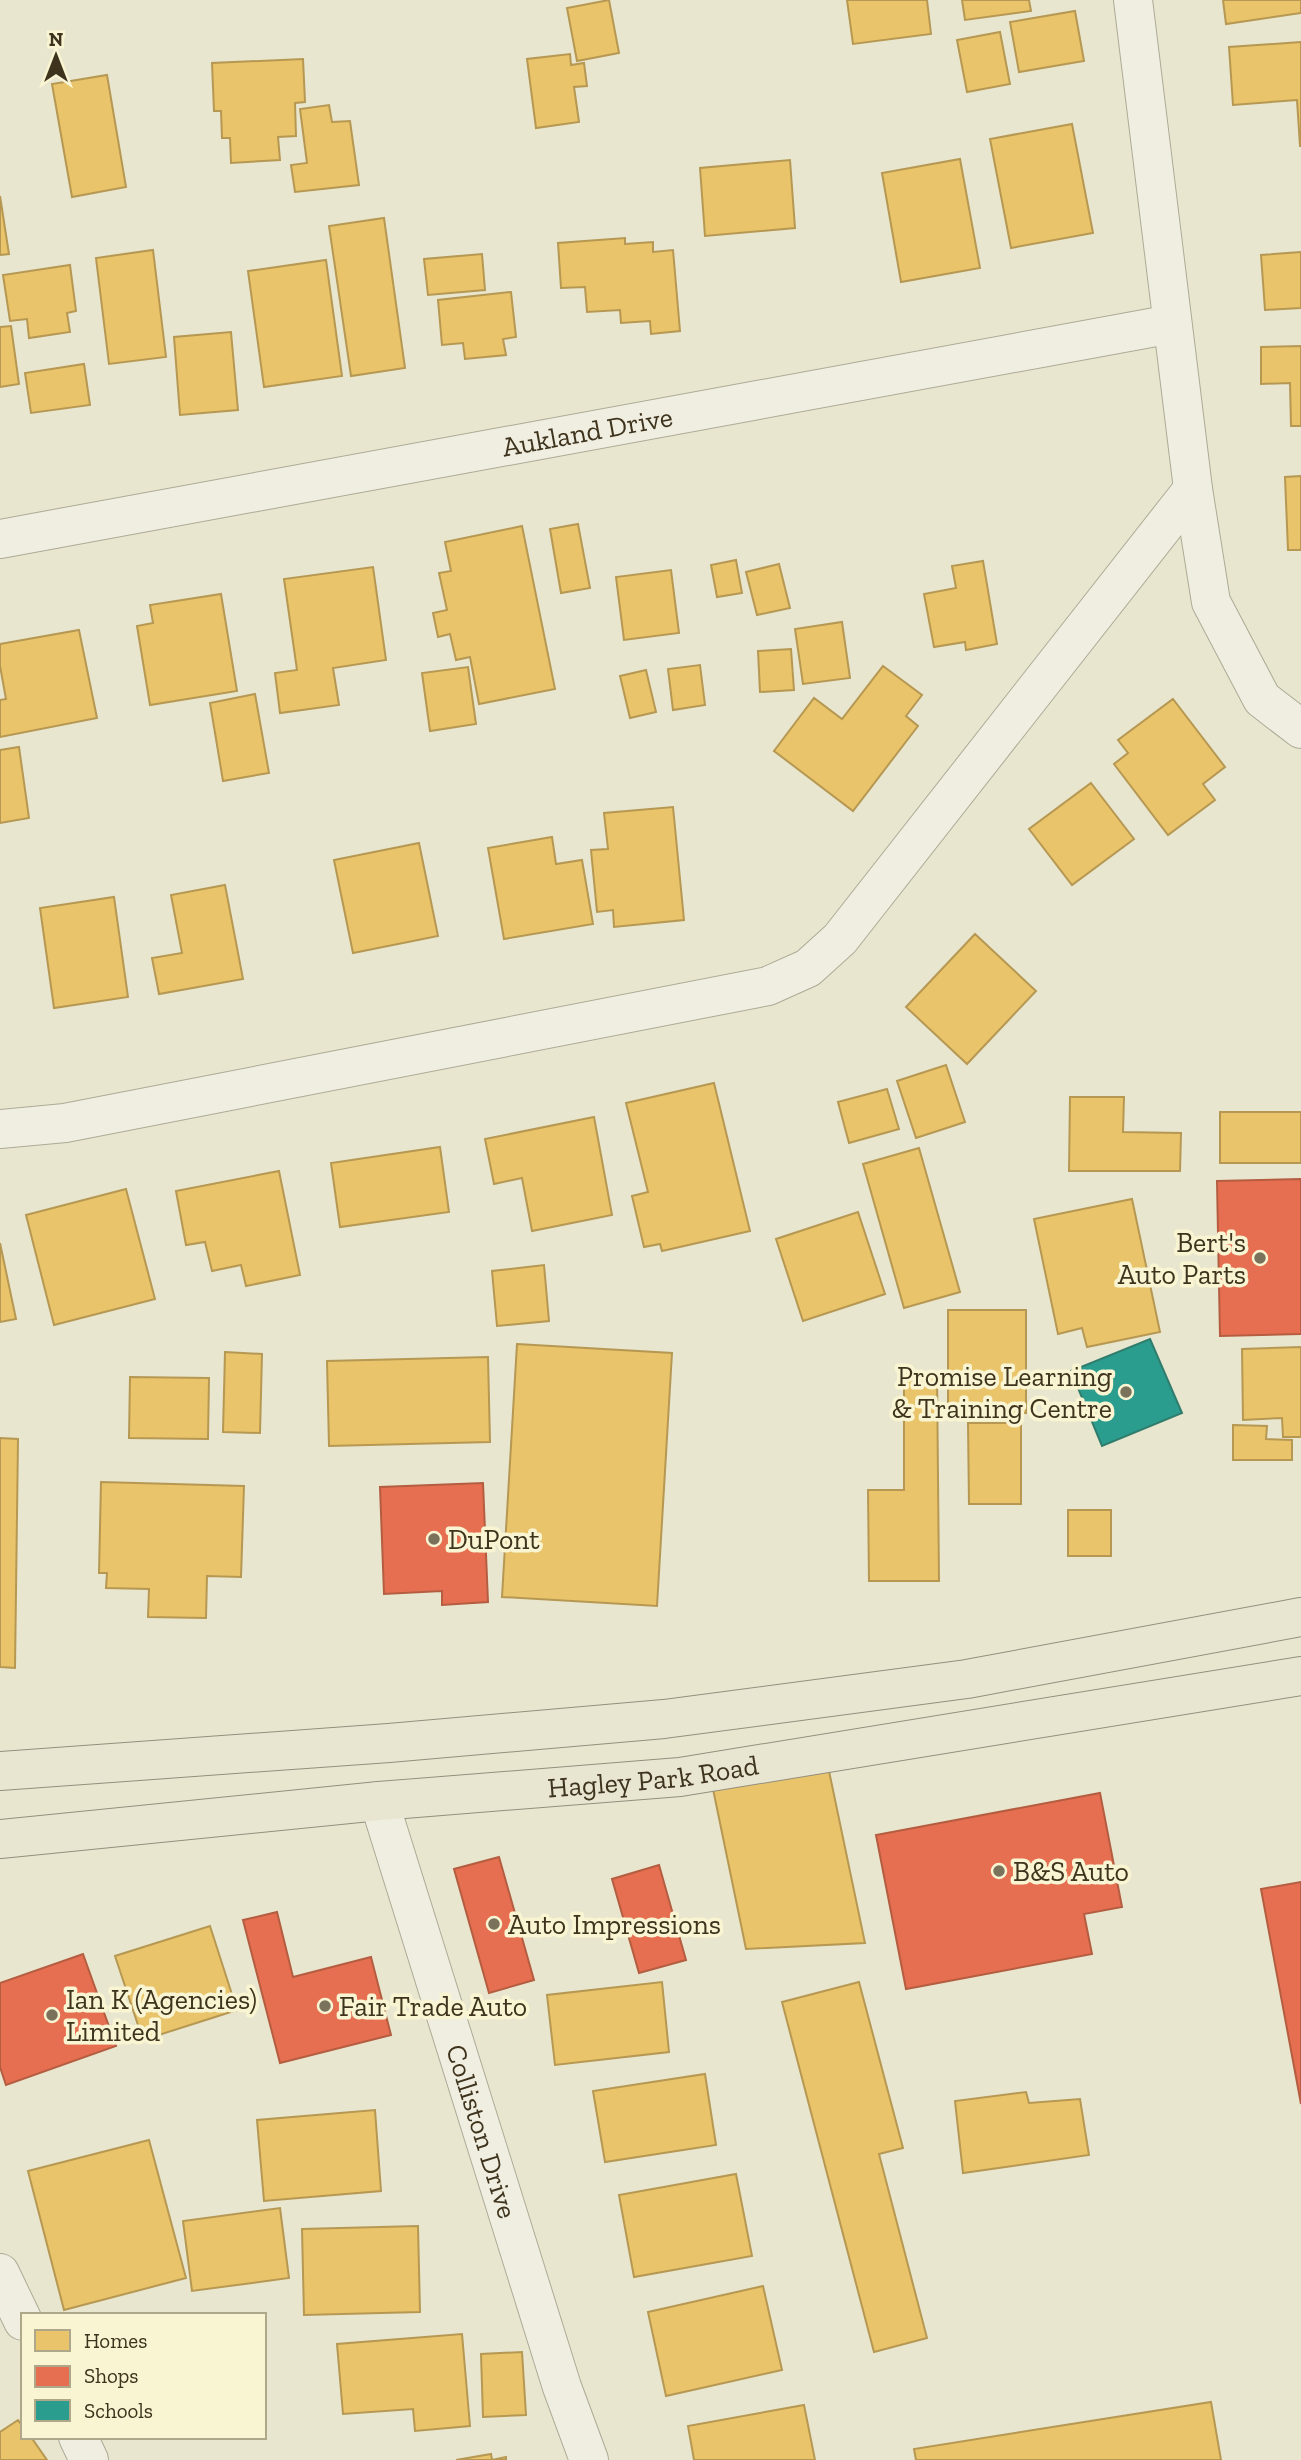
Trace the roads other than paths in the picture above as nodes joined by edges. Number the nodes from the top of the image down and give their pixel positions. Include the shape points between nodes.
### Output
1 (1133, 0) edge
2 (1172, 324) junction
3 (1193, 489) junction
4 (0, 539) edge
5 (1301, 729) edge
6 (0, 1129) edge
7 (1301, 1617) edge
8 (1301, 1676) edge
9 (0, 1770) edge
10 (379, 1801) junction
11 (0, 1839) edge
12 (0, 2273) edge
13 (21, 2317) edge
14 (79, 2439) edge
15 (89, 2460) edge
16 (589, 2460) edge

1 - 2 street
2 - 3 street
2 - 4 street, Aukland Drive
3 - 5 street via 1211,603 1262,699
3 - 6 street via 840,939 808,968 768,986 65,1123
7 - 9 main road, Hagley Park Road via 967,1679 664,1719
8 - 10 main road, Hagley Park Road via 680,1777
10 - 11 main road, Hagley Park Road
10 - 16 street, Colliston Drive via 562,2387
12 - 13 street
14 - 15 street

